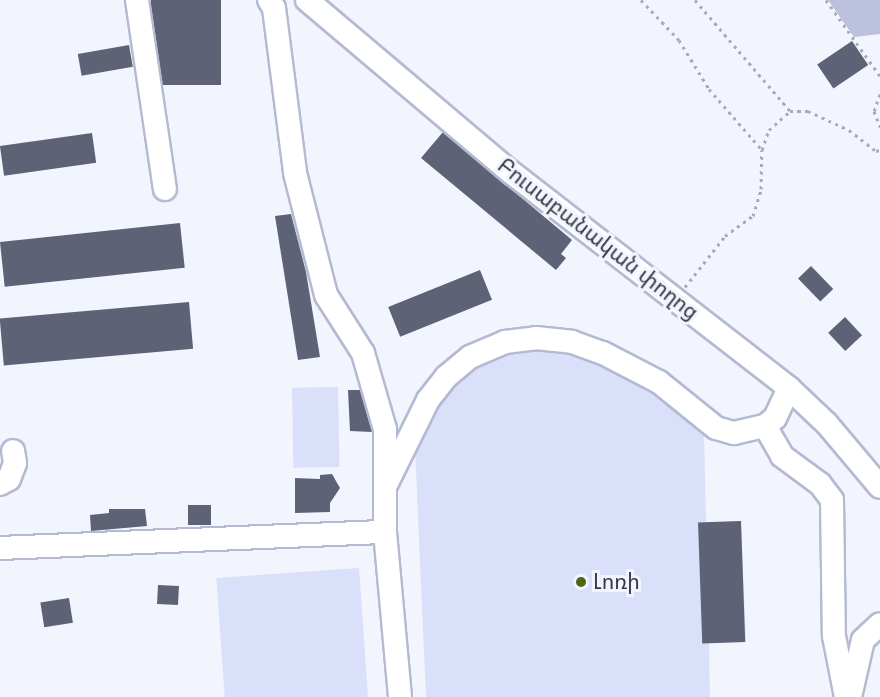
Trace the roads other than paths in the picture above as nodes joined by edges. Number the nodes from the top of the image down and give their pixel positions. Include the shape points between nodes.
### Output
1 (137, 0) edge
2 (269, 0) edge
3 (307, 0) edge
4 (165, 189) dead end
5 (789, 388) junction
6 (765, 426) junction
7 (13, 451) dead end
8 (0, 484) edge
9 (880, 487) edge
10 (385, 489) junction
11 (385, 532) junction
12 (0, 548) edge
13 (880, 624) edge
14 (400, 697) edge
15 (848, 697) edge

1 - 4 street
2 - 10 street via 274,8 295,173 326,295 363,353 376,397 385,429
3 - 5 street, Բուսաբանական փողոց via 512,173
5 - 6 street via 784,405
5 - 9 street, Բուսաբանական փողոց via 827,424
6 - 10 street via 734,433 716,428 630,364 572,342 536,338 505,342 470,357 446,376 428,400
6 - 15 street via 782,456 820,484 832,500 834,636
7 - 8 street via 15,463 9,479
10 - 11 street
11 - 12 street
11 - 14 street
13 - 15 street via 863,640

